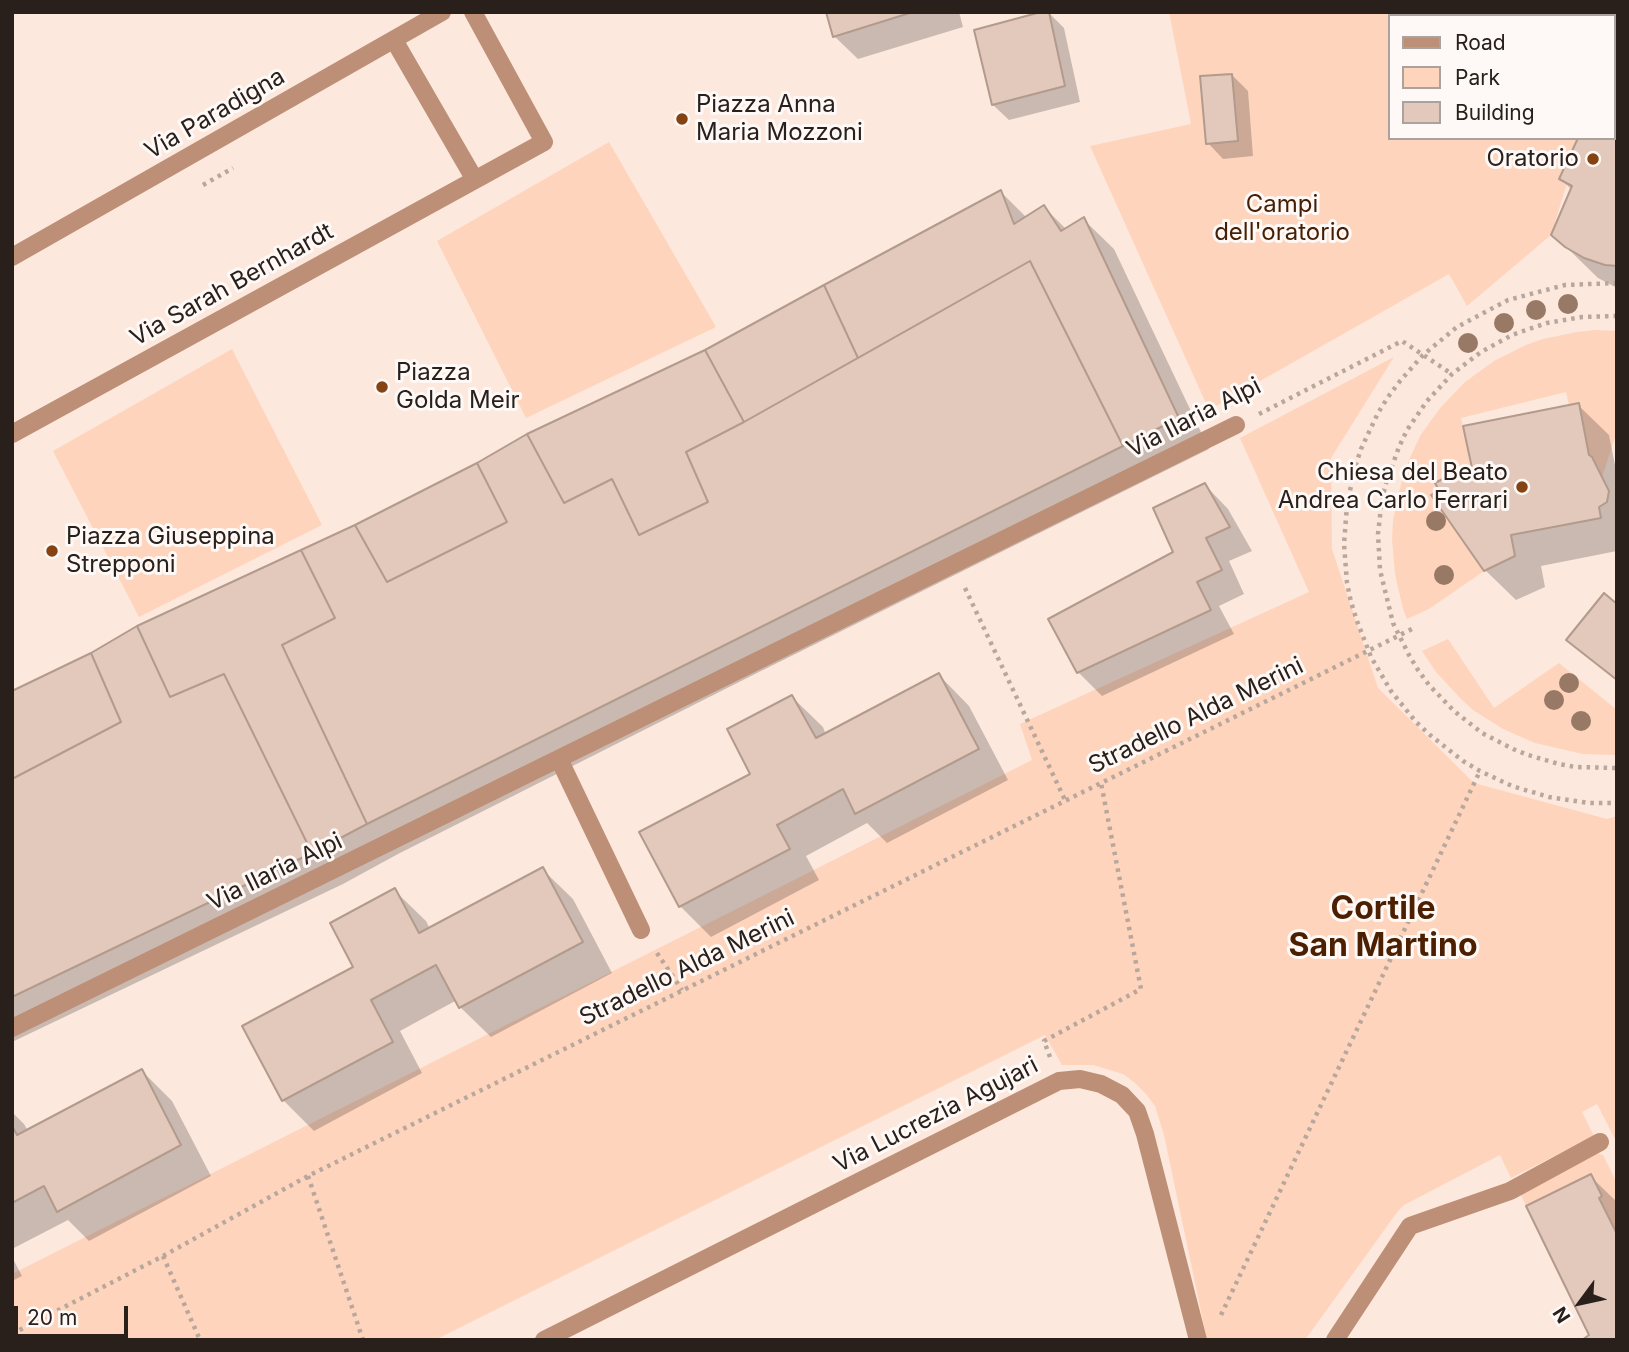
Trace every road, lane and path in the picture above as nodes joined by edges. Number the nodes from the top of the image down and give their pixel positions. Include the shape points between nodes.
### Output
1 (442, 12) edge
2 (473, 12) edge
3 (394, 40) junction
4 (475, 180) junction
5 (12, 257) edge
6 (1617, 282) edge
7 (1617, 316) edge
8 (1423, 355) junction
9 (1452, 374) junction
10 (1236, 425) joint
11 (12, 434) edge
12 (954, 565) junction
13 (1412, 629) dead end
14 (1368, 650) junction
15 (559, 759) junction
16 (1617, 768) edge
17 (1480, 771) junction
18 (1101, 783) junction
19 (1065, 800) junction
20 (1617, 803) edge
21 (640, 930) joint
22 (682, 990) junction
23 (12, 1028) edge
24 (1059, 1081) junction
25 (1600, 1142) dead end
26 (308, 1176) junction
27 (163, 1256) junction
28 (1220, 1316) dead end
29 (12, 1334) edge
30 (200, 1340) edge
31 (363, 1340) edge
32 (544, 1340) edge
33 (1198, 1340) edge
34 (1335, 1340) edge

1 - 3 street, Via Paradigna
2 - 4 street, Via Sarah Bernhardt via 544,142
3 - 4 street
3 - 5 street, Via Paradigna
4 - 11 street, Via Sarah Bernhardt
6 - 8 path via 1565,285 1508,300 1457,327
7 - 9 path via 1582,317 1529,328 1481,352
8 - 9 path, Via Ilaria Alpi
8 - 10 path, Via Ilaria Alpi via 1402,341
8 - 14 path via 1378,413 1348,496 1344,544 1348,583
9 - 16 path via 1407,430 1387,480 1378,552 1393,622 1429,685 1482,733 1551,762
10 - 12 street, Via Ilaria Alpi
12 - 15 street, Via Ilaria Alpi
12 - 19 path
13 - 14 path, Stradello Alda Merini
14 - 17 path via 1391,691 1416,722
14 - 18 path, Stradello Alda Merini
15 - 21 street
15 - 23 street, Via Ilaria Alpi
17 - 20 path via 1549,797
17 - 28 path
18 - 19 path, Stradello Alda Merini
18 - 24 path via 1141,989 1044,1041
19 - 22 path, Stradello Alda Merini
21 - 22 path
22 - 26 path, Stradello Alda Merini
24 - 32 street, Via Lucrezia Agujari
24 - 33 street, Via Lucrezia Agujari via 1101,1084 1122,1095 1137,1111
25 - 34 street via 1510,1191 1410,1226
26 - 27 path, Stradello Alda Merini
26 - 31 path
27 - 29 path, Stradello Alda Merini
27 - 30 path

